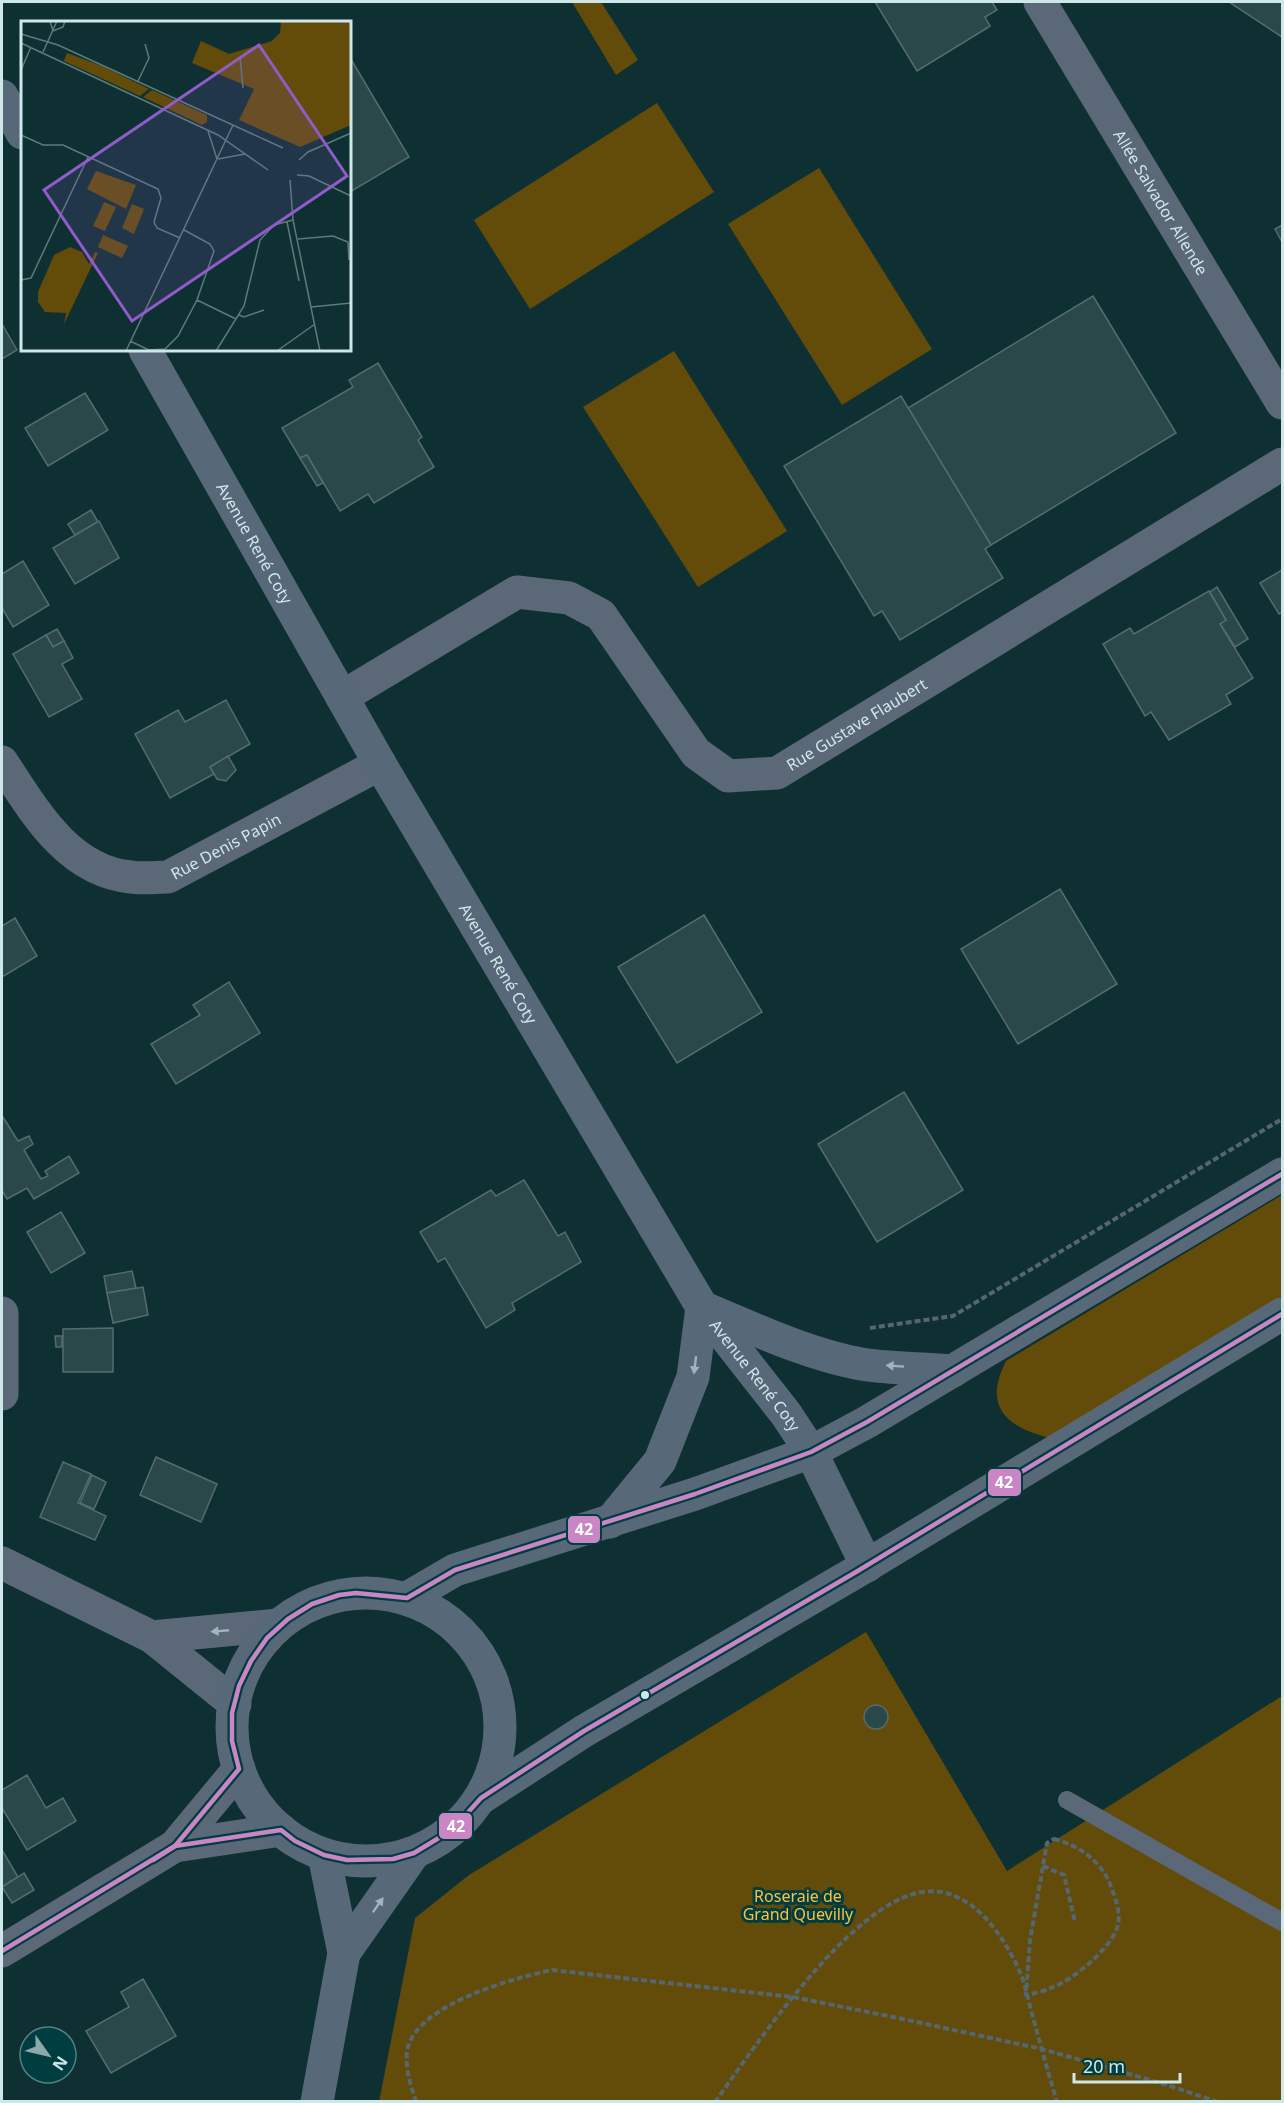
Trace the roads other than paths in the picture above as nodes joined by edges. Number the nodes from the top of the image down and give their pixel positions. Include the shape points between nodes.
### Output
1 (1040, 2) edge
2 (2, 96) edge
3 (21, 131) edge
4 (146, 351) edge
5 (1282, 403) edge
6 (1282, 464) edge
7 (342, 697) junction
8 (2, 762) edge
9 (380, 764) junction
10 (1282, 1174) edge
11 (702, 1307) junction
12 (2, 1312) edge
13 (1282, 1314) edge
14 (953, 1371) junction
15 (2, 1394) edge
16 (811, 1452) junction
17 (610, 1522) junction
18 (2, 1563) edge
19 (867, 1566) junction
20 (407, 1598) junction
21 (278, 1625) junction
22 (152, 1637) junction
23 (235, 1704) junction
24 (239, 1769) junction
25 (481, 1798) junction
26 (1067, 1800) dead end
27 (281, 1830) junction
28 (175, 1846) junction
29 (414, 1853) junction
30 (324, 1855) junction
31 (1282, 1922) edge
32 (2, 1951) edge
33 (344, 1953) junction
34 (317, 2102) edge

1 - 5 street, Allée Salvador Allende
2 - 3 street
4 - 7 street, Avenue René Coty
6 - 7 street, Rue Gustave Flaubert via 777,773 728,776 696,753 601,615 569,598 517,592
7 - 9 street, Avenue René Coty
8 - 9 street, Rue Denis Papin via 39,818 67,849 98,868 130,878 168,877
9 - 11 street, Avenue René Coty
10 - 14 street
14 -> 11 street via 852,1362 794,1346
11 - 16 street, Avenue René Coty
11 -> 17 street via 693,1377 660,1461
12 - 15 street
13 - 19 street
14 - 16 street
16 - 17 street
16 - 19 street, Avenue René Coty
17 - 20 street via 455,1570
18 - 22 street
19 - 25 street via 584,1731
20 - 21 street via 374,1592 339,1595 307,1606
20 - 25 street via 444,1616 473,1644 493,1680 501,1720 497,1760
21 -> 22 street
21 - 23 street via 255,1651 238,1685
22 - 23 street
23 - 24 street via 232,1722
24 - 27 street via 250,1795
24 - 28 street
25 - 29 street via 452,1830
26 - 31 lane
27 - 28 street
27 - 30 street
28 - 32 street
29 - 30 street via 370,1861
33 -> 29 street
30 - 33 street
33 - 34 street

